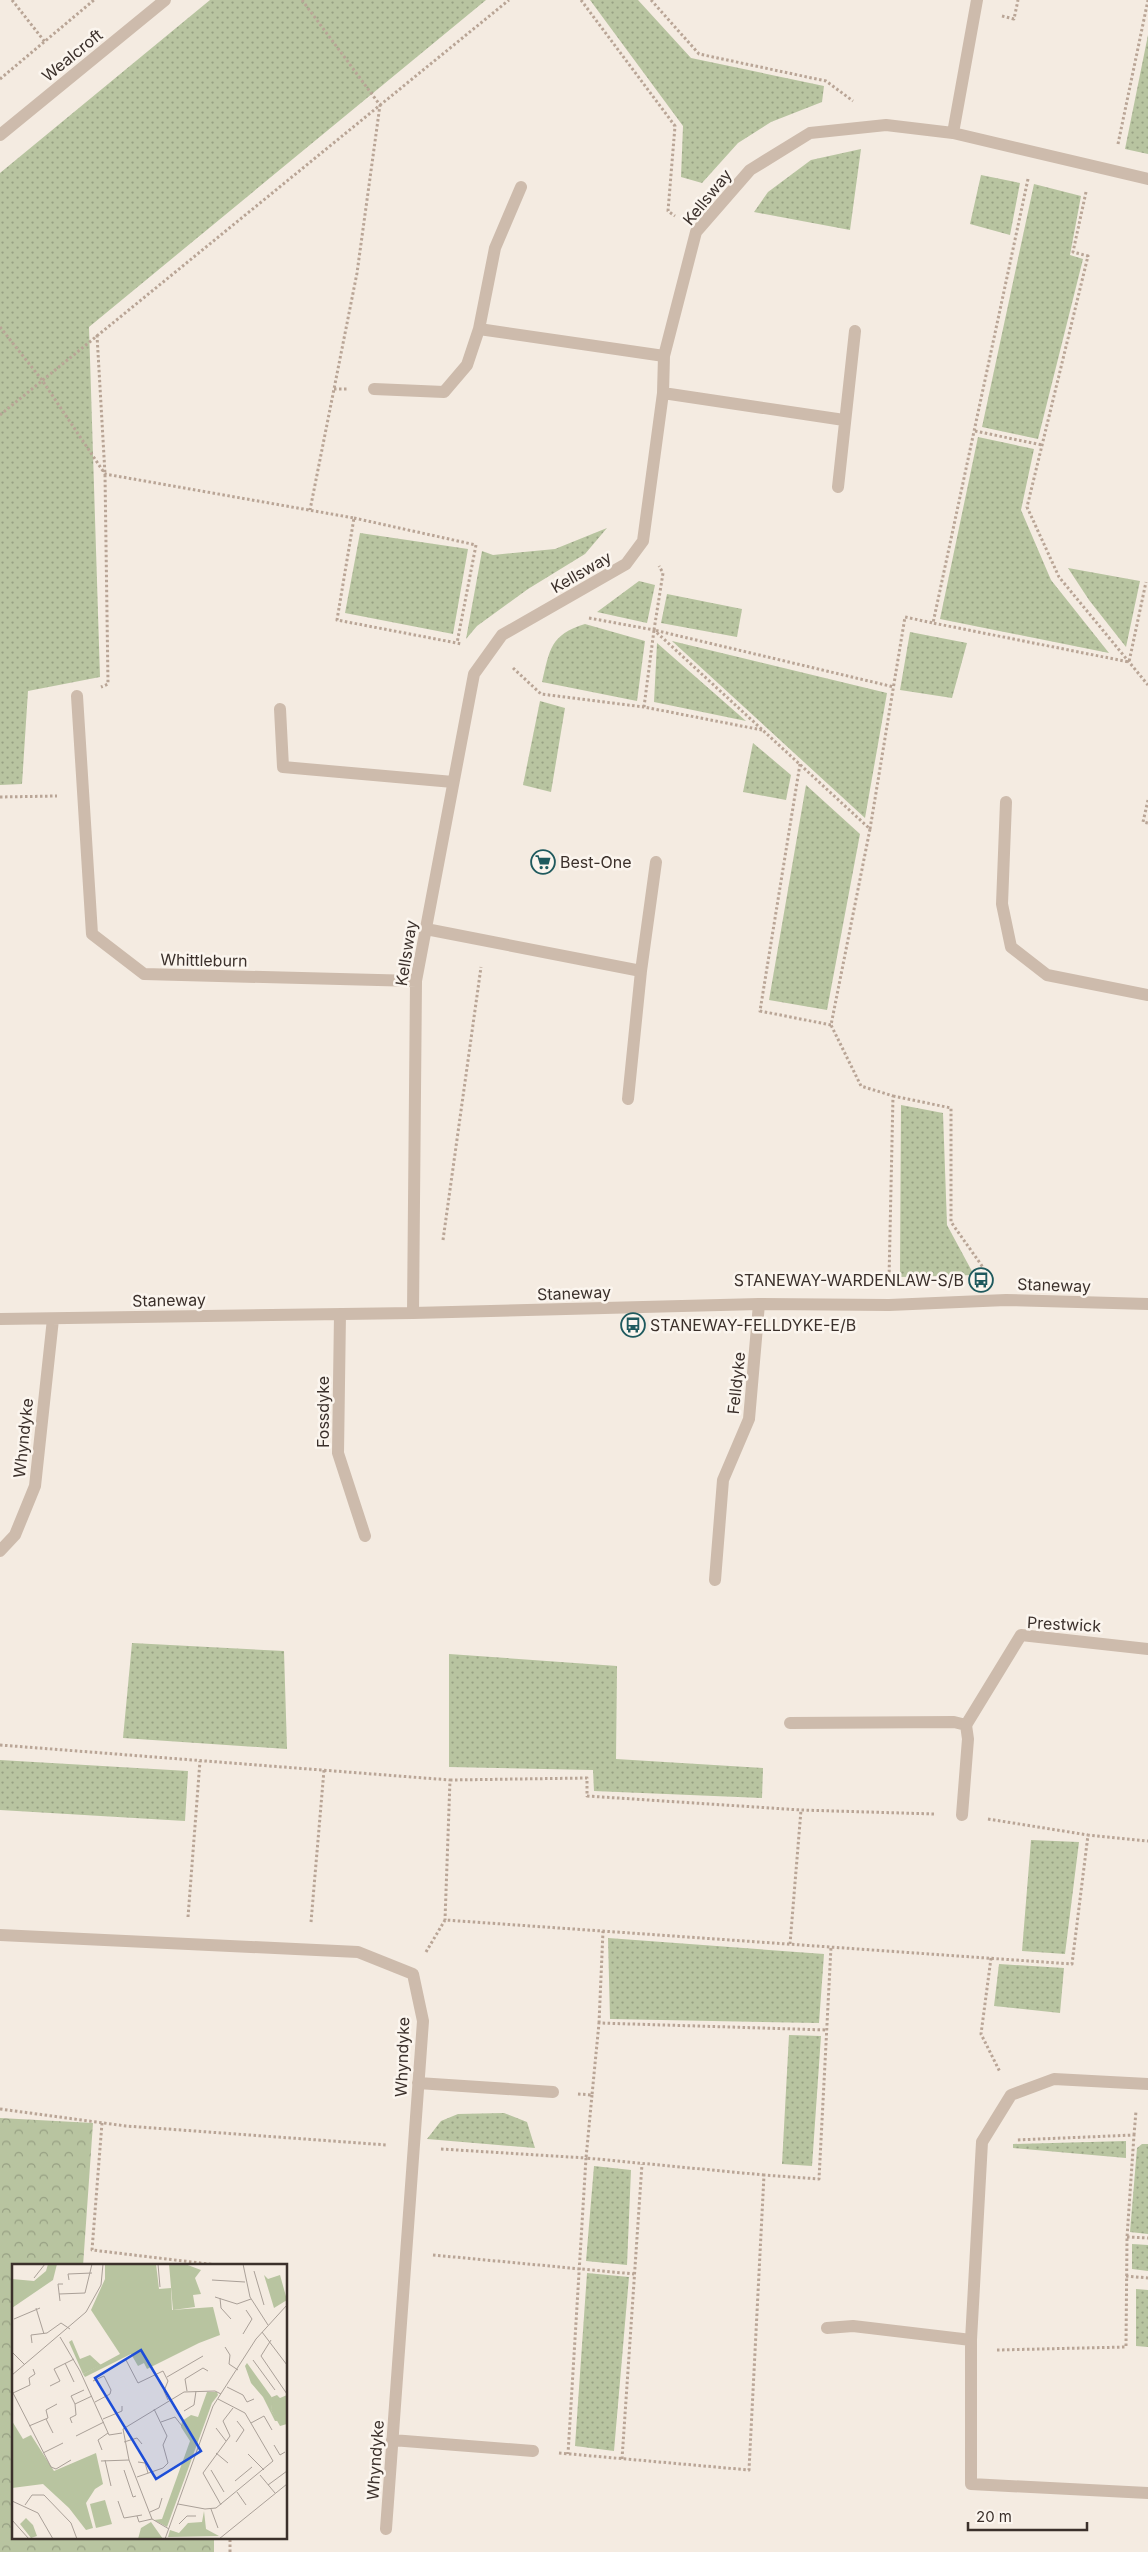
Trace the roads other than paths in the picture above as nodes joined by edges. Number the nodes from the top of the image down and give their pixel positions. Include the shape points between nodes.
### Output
1 (165, 0) edge
2 (977, 0) edge
3 (953, 132) junction
4 (0, 135) edge
5 (1148, 179) edge
6 (521, 187) dead end
7 (480, 329) junction
8 (855, 331) dead end
9 (664, 356) junction
10 (374, 389) dead end
11 (663, 393) junction
12 (844, 420) junction
13 (838, 487) dead end
14 (77, 696) road end
15 (280, 708) dead end
16 (453, 782) junction
17 (1006, 802) dead end
18 (656, 862) dead end
19 (426, 929) junction
20 (641, 971) junction
21 (416, 981) junction
22 (1148, 995) edge
23 (628, 1099) dead end
24 (759, 1304) junction
25 (1148, 1304) edge
26 (412, 1313) junction
27 (340, 1314) junction
28 (0, 1319) edge
29 (53, 1319) junction
30 (365, 1536) dead end
31 (0, 1552) edge
32 (715, 1580) dead end
33 (1148, 1650) edge
34 (790, 1723) dead end
35 (966, 1725) junction
36 (962, 1815) road end
37 (0, 1935) edge
38 (418, 2083) junction
39 (1148, 2084) edge
40 (553, 2092) road end
41 (827, 2328) dead end
42 (971, 2345) junction
43 (392, 2440) junction
44 (533, 2450) road end
45 (1148, 2493) edge
46 (386, 2529) dead end

1 - 4 street, Wealcroft
2 - 3 street
3 - 5 street, Kellsway
3 - 9 street, Kellsway via 886,125 810,133 750,170 696,232
6 - 7 street via 495,248
7 - 9 street
7 - 10 street via 467,365 444,392
8 - 12 street
9 - 11 street, Kellsway
11 - 12 street
11 - 16 street, Kellsway via 643,541 626,564 502,635 474,674
12 - 13 street
14 - 21 street, Whittleburn via 92,934 144,974
15 - 16 street via 283,767
16 - 19 street, Kellsway
17 - 22 street via 1002,904 1011,947 1047,975
18 - 20 street
19 - 20 street
19 - 21 street, Kellsway
20 - 23 street
21 - 26 street, Kellsway
24 - 25 street, Staneway via 889,1305 1006,1300
24 - 26 street, Staneway
24 - 32 street, Felldyke via 750,1419 723,1480
26 - 27 street, Staneway
27 - 29 street, Staneway
27 - 30 street, Fossdyke via 338,1453
28 - 29 street, Staneway
29 - 31 street, Whyndyke via 35,1486 15,1535
33 - 35 street, Prestwick via 1021,1635
34 - 35 street via 954,1722
35 - 36 street via 968,1739
37 - 38 street, Whyndyke via 358,1952 413,1974 423,2021
38 - 40 street
38 - 43 street, Whyndyke
39 - 42 street via 1054,2079 1011,2095 982,2142
41 - 42 street via 853,2326
42 - 45 street via 971,2484
43 - 44 street
43 - 46 street, Whyndyke

